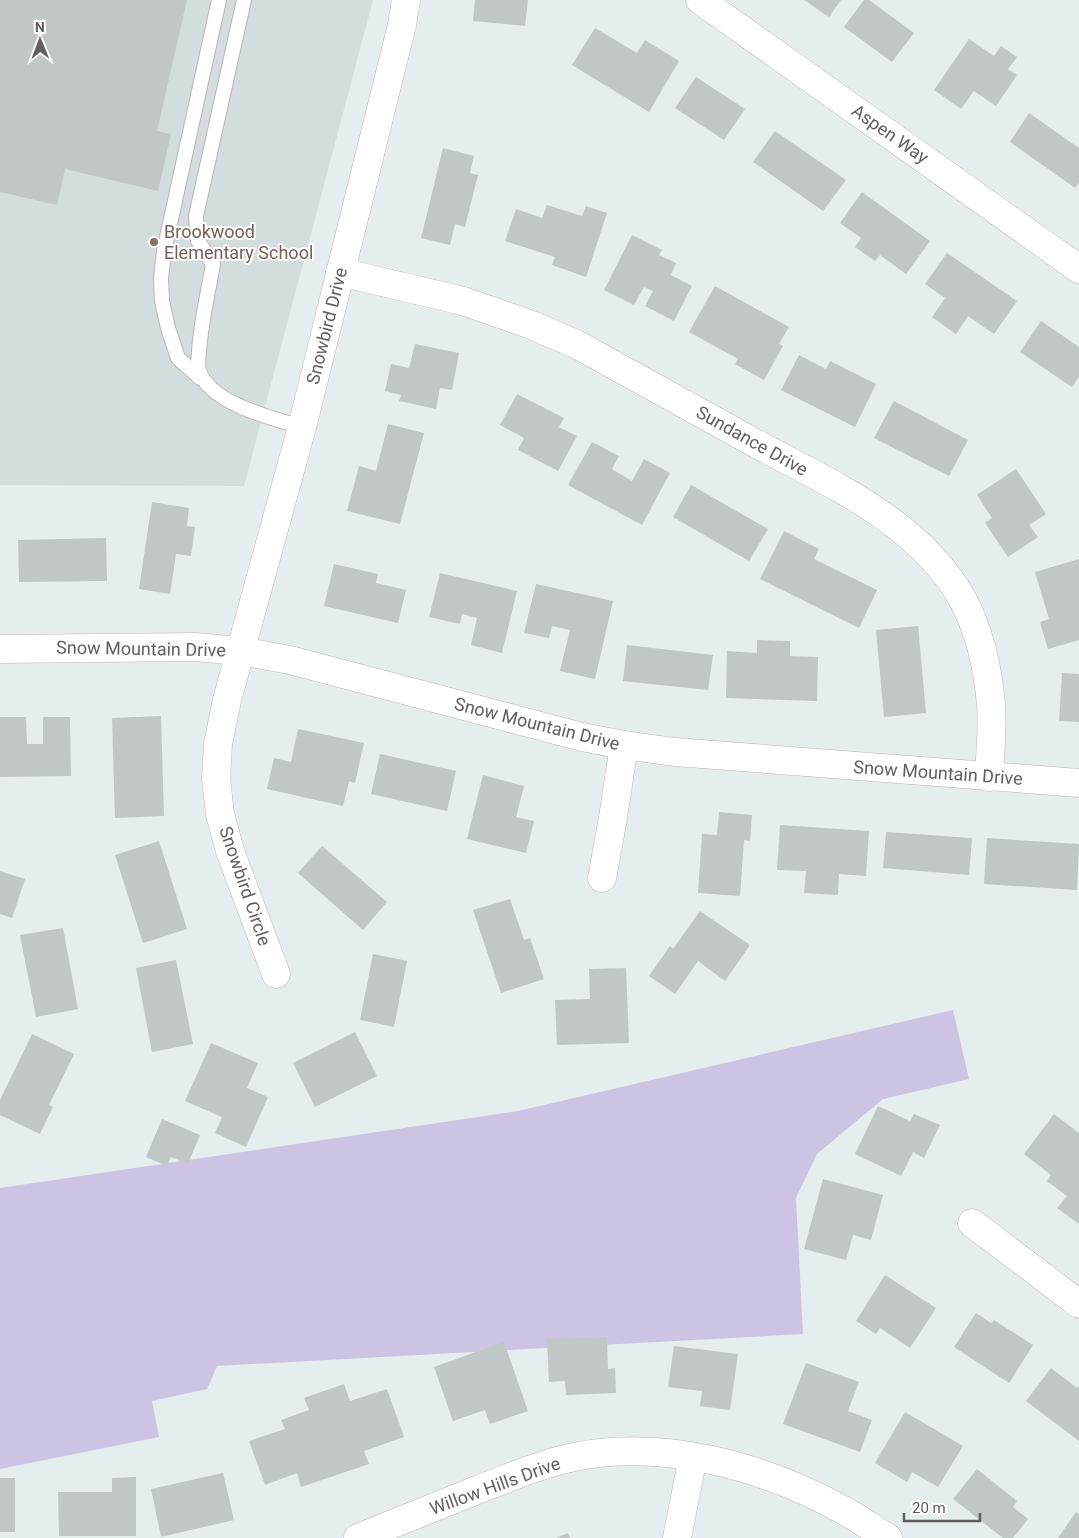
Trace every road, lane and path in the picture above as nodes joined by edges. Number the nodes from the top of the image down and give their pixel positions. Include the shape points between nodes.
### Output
1 (219, 0) edge
2 (244, 0) edge
3 (406, 0) edge
4 (700, 0) edge
5 (1079, 269) edge
6 (340, 272) junction
7 (203, 381) junction
8 (302, 427) junction
9 (0, 649) edge
10 (240, 651) junction
11 (624, 746) junction
12 (989, 777) junction
13 (1079, 783) edge
14 (602, 878) dead end
15 (276, 974) dead end
16 (972, 1223) dead end
17 (1079, 1304) edge
18 (693, 1457) junction
19 (358, 1538) edge
20 (676, 1538) edge
21 (888, 1538) edge

1 - 7 lane via 161,278 162,301 178,358
2 - 7 lane via 196,216 198,241 213,264 200,341 198,368
3 - 6 street, Snowbird Drive
4 - 5 street, Aspen Way
6 - 8 street, Snowbird Drive
6 - 12 street, Sundance Drive via 463,301 576,344 862,502 909,534 937,563 962,600 977,633 991,707
7 - 8 lane via 227,400
8 - 10 street, Snowbird Drive
9 - 10 street, Snow Mountain Drive via 195,647
10 - 11 street, Snow Mountain Drive via 290,660
10 - 15 street, Snowbird Circle via 218,744 216,779 219,806 230,851
11 - 12 street, Snow Mountain Drive
11 - 14 street
12 - 13 street, Snow Mountain Drive
16 - 17 street
18 - 19 street, Willow Hills Drive via 655,1451 616,1451 574,1457 534,1468
18 - 20 street
18 - 21 street, Willow Hills Drive via 742,1467 792,1485 843,1510

